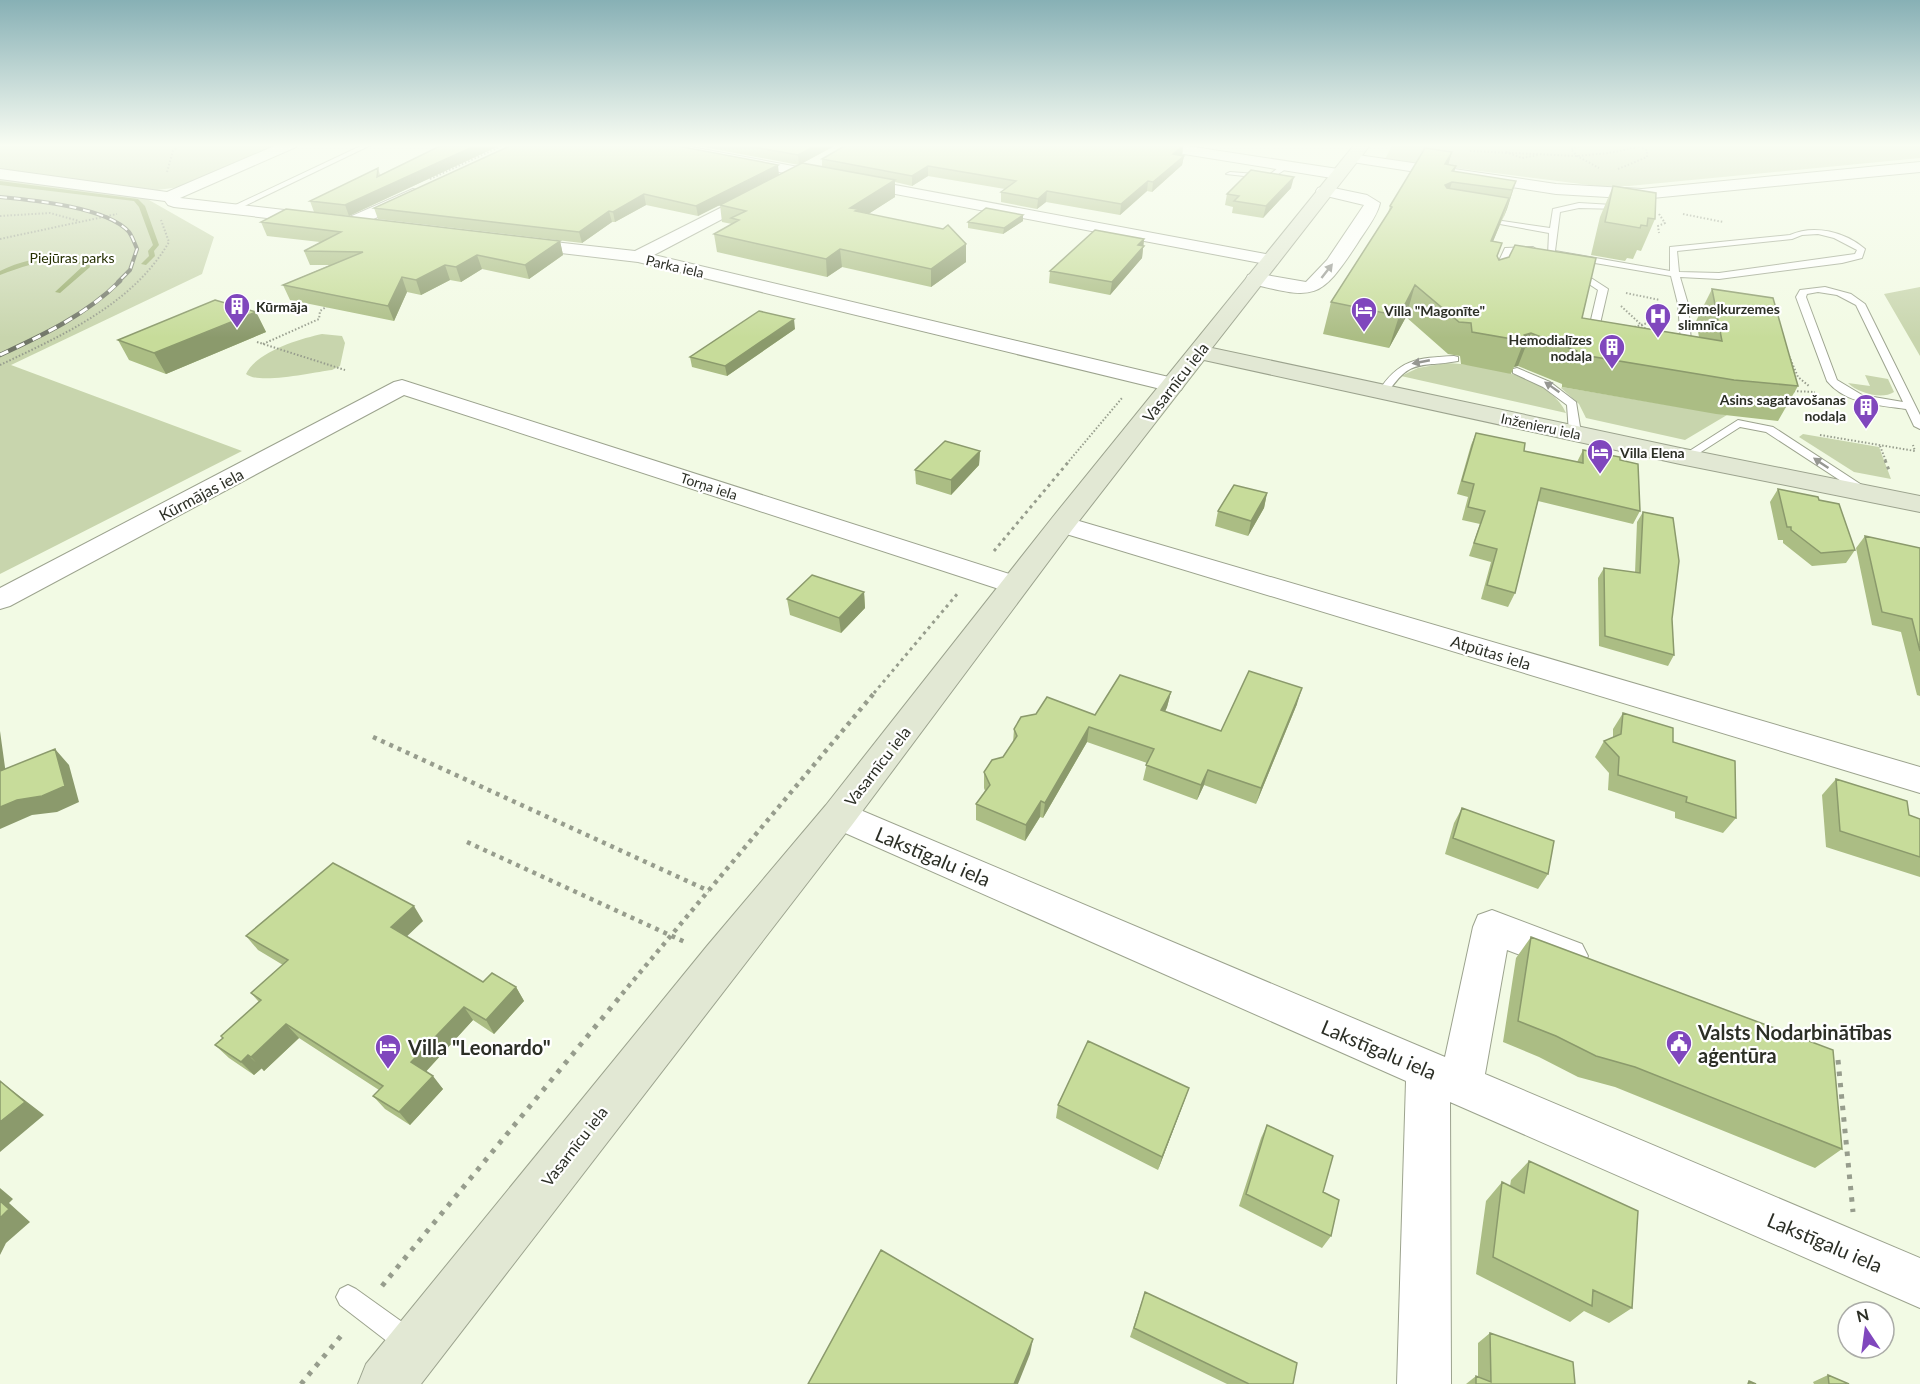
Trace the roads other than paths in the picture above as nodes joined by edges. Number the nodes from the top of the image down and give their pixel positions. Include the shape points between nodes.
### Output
1 (236, 209) edge
2 (382, 209) edge
3 (731, 209) edge
4 (997, 209) edge
5 (1311, 209) edge
6 (1370, 209) edge
7 (1561, 209) edge
8 (1627, 209) edge
9 (1476, 219) edge
10 (1644, 221) edge
11 (351, 223) junction
12 (385, 227) edge
13 (1553, 231) junction
14 (500, 241) edge
15 (1551, 253) junction
16 (638, 257) junction
17 (1272, 260) junction
18 (1675, 274) junction
19 (1255, 279) junction
20 (1492, 287) edge
21 (1601, 350) edge
22 (1198, 352) junction
23 (1454, 359) edge
24 (1677, 363) edge
25 (1517, 371) edge
26 (1173, 385) junction
27 (402, 387) joint
28 (1383, 392) junction
29 (1910, 406) junction
30 (1920, 426) edge
31 (1575, 433) junction
32 (1686, 457) junction
33 (1870, 495) junction
34 (1920, 504) edge
35 (1062, 524) junction
36 (1015, 585) junction
37 (0, 600) edge
38 (1920, 780) edge
39 (839, 815) junction
40 (1604, 970) edge
41 (1445, 1078) junction
42 (1920, 1283) edge
43 (355, 1303) road end
44 (415, 1346) junction
45 (386, 1384) edge
46 (1424, 1384) edge

1 - 11 street
2 - 11 street
3 - 16 street
4 - 17 street
5 - 17 street, Vasarnīcu iela
19 -> 6 street via 1310,288 1317,284
7 - 13 lane via 1556,211
8 - 10 lane
9 - 13 lane
11 - 12 street
13 - 15 lane
14 - 16 street, Parka iela
15 - 18 lane
15 - 20 lane via 1508,250
15 - 21 lane via 1603,289 1590,348
16 - 26 street, Parka iela
17 - 19 street, Vasarnīcu iela
18 - 18 lane via 1719,276 1842,260 1858,256 1861,249 1849,241 1799,232 1792,237 1673,249
18 - 24 lane via 1683,304 1688,364
19 - 22 street, Vasarnīcu iela
22 - 26 street, Vasarnīcu iela
22 - 28 street, Inženieru iela
23 -> 28 lane via 1403,366
31 -> 25 lane via 1572,405 1542,381
26 - 35 street, Vasarnīcu iela
27 - 36 street, Torņa iela
27 - 37 street, Kūrmājas iela
28 - 31 street, Inženieru iela
29 - 29 lane via 1860,304 1834,292 1803,292 1801,297 1832,381 1858,397
29 - 30 lane
31 - 32 street, Inženieru iela
32 - 33 street, Inženieru iela
33 -> 32 lane via 1769,429 1738,423
33 - 34 street, Inženieru iela
35 - 36 street, Vasarnīcu iela
35 - 38 street, Atpūtas iela
36 - 39 street, Vasarnīcu iela
39 - 41 street, Lakstīgalu iela
39 - 44 street, Vasarnīcu iela
40 - 41 street via 1492,927
41 - 42 street, Lakstīgalu iela
41 - 46 street
43 - 44 lane
44 - 45 street, Vasarnīcu iela

